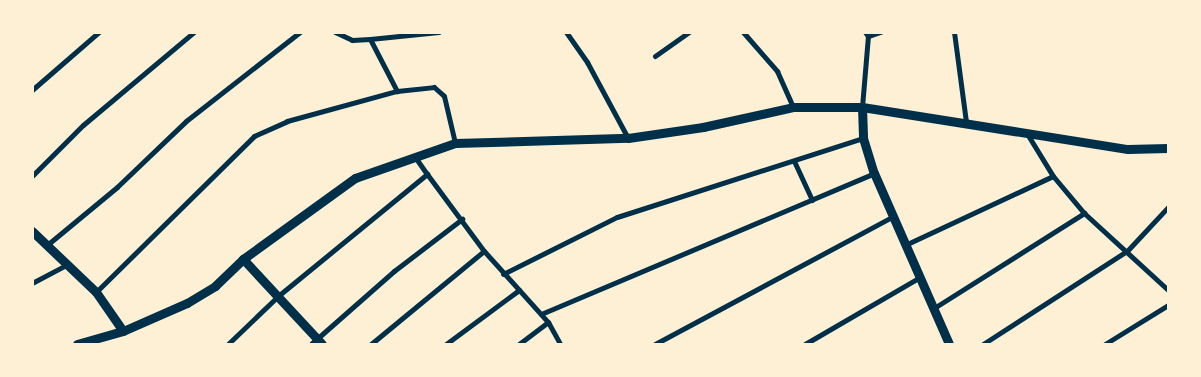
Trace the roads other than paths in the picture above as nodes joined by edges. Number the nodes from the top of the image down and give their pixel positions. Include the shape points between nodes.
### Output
1 (99, 32) edge
2 (194, 32) edge
3 (300, 32) edge
4 (335, 32) edge
5 (439, 32) edge
6 (566, 32) edge
7 (689, 32) edge
8 (743, 32) edge
9 (880, 32) edge
10 (954, 32) edge
11 (866, 34) edge
12 (370, 39) junction
13 (655, 56) dead end
14 (32, 90) edge
15 (397, 91) junction
16 (793, 106) junction
17 (862, 107) junction
18 (966, 122) junction
19 (1026, 132) junction
20 (628, 138) junction
21 (863, 138) junction
22 (455, 143) junction
23 (1168, 148) edge
24 (415, 157) junction
25 (794, 161) junction
26 (874, 173) junction
27 (427, 174) junction
28 (32, 176) edge
29 (1053, 176) junction
30 (812, 200) junction
31 (1168, 207) edge
32 (1084, 213) junction
33 (892, 217) junction
34 (462, 219) junction
35 (32, 231) edge
36 (905, 244) junction
37 (47, 245) junction
38 (484, 251) junction
39 (1127, 251) junction
40 (243, 259) junction
41 (69, 264) junction
42 (503, 274) junction
43 (920, 277) junction
44 (32, 283) edge
45 (519, 290) junction
46 (1168, 290) edge
47 (96, 292) junction
48 (278, 296) junction
49 (1168, 305) edge
50 (934, 308) junction
51 (541, 314) junction
52 (548, 322) junction
53 (123, 331) junction
54 (316, 343) edge
55 (76, 344) edge
56 (228, 344) edge
57 (370, 344) edge
58 (446, 344) edge
59 (520, 344) edge
60 (560, 344) edge
61 (655, 344) edge
62 (805, 344) edge
63 (947, 344) edge
64 (983, 344) edge
65 (1105, 344) edge

1 - 14 street
2 - 28 street via 83,124
3 - 37 street via 186,121 117,187
4 - 12 street via 352,40
5 - 12 street
6 - 20 street via 587,62
7 - 13 street
8 - 16 street via 776,71
9 - 11 street
10 - 18 street
11 - 17 street
12 - 15 street
15 - 22 street via 434,87 444,96
15 - 47 street via 288,121 254,136
16 - 17 street
16 - 20 street via 703,127
17 - 18 street
17 - 21 street
18 - 19 street
19 - 23 street via 1128,148
19 - 29 street
20 - 22 street
21 - 25 street
21 - 26 street
22 - 24 street
24 - 27 street
24 - 40 street via 355,178
25 - 30 street
25 - 42 street via 617,217
26 - 30 street
26 - 33 street
27 - 34 street
27 - 48 street
29 - 32 street
29 - 36 street
30 - 51 street
31 - 39 street
32 - 39 street
32 - 50 street
33 - 36 street
33 - 61 street
34 - 38 street
34 - 54 street via 394,271
35 - 37 street
36 - 43 street
37 - 41 street
38 - 42 street
38 - 57 street
39 - 46 street
39 - 64 street
40 - 48 street
40 - 53 street via 215,286 187,303
41 - 44 street
41 - 47 street
42 - 45 street
43 - 50 street
43 - 62 street
45 - 51 street
45 - 58 street
47 - 53 street
48 - 54 street
48 - 56 street
49 - 65 street
50 - 63 street
51 - 52 street
52 - 59 street
52 - 60 street
53 - 55 street

